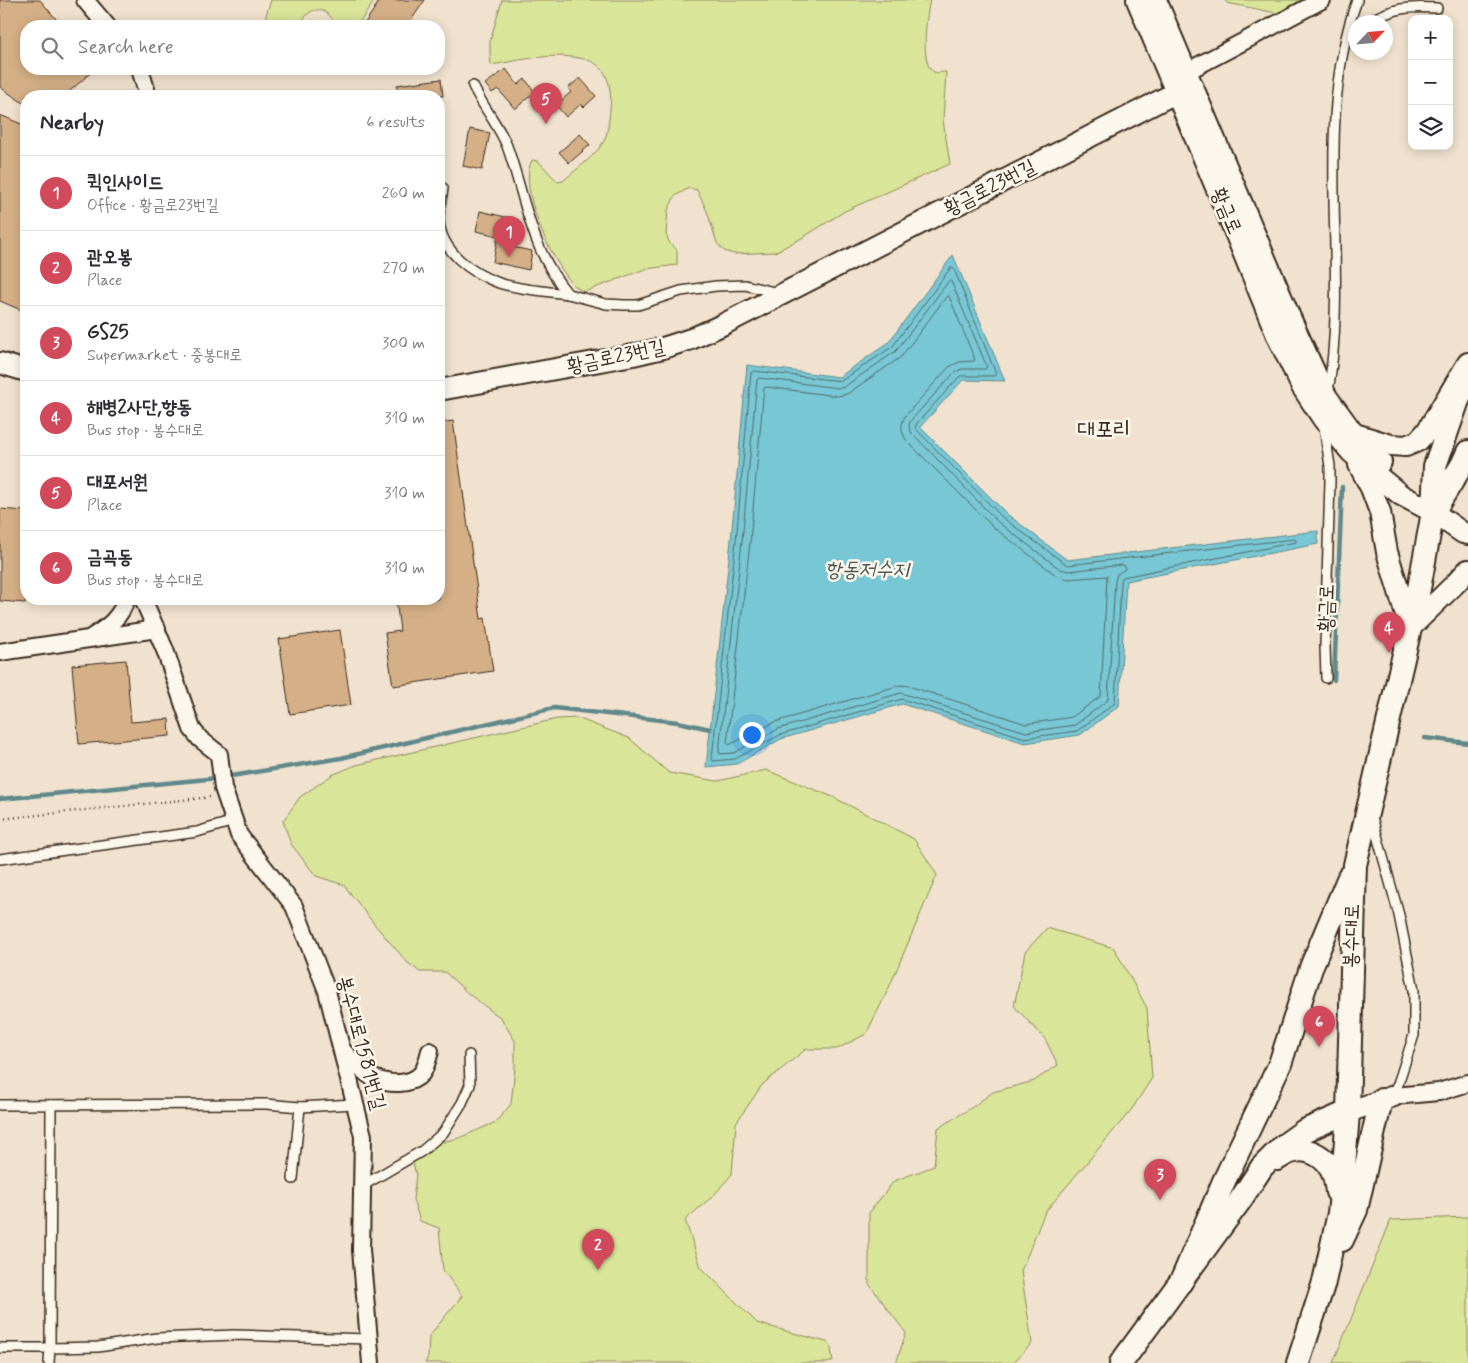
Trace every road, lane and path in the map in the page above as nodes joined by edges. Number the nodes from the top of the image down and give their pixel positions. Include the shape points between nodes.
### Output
1 (84, 0) edge
2 (1137, 0) edge
3 (1156, 0) edge
4 (1322, 0) edge
5 (1357, 0) edge
6 (1437, 8) dead end
7 (1382, 15) edge
8 (102, 20) edge
9 (1346, 35) joint
10 (1186, 72) junction
11 (142, 75) edge
12 (473, 86) dead end
13 (146, 90) edge
14 (1175, 93) junction
15 (445, 239) edge
16 (568, 294) junction
17 (783, 294) junction
18 (0, 363) edge
19 (1468, 363) edge
20 (20, 369) edge
21 (1468, 378) edge
22 (445, 389) edge
23 (1327, 397) junction
24 (1323, 419) junction
25 (1353, 443) junction
26 (1468, 452) edge
27 (1433, 512) junction
28 (1468, 534) edge
29 (1468, 570) edge
30 (124, 605) edge
31 (146, 605) edge
32 (1410, 628) junction
33 (157, 629) junction
34 (87, 640) junction
35 (0, 652) edge
36 (1326, 678) dead end
37 (224, 792) junction
38 (1368, 806) junction
39 (0, 819) edge
40 (234, 820) junction
41 (0, 859) edge
42 (1355, 865) junction
43 (342, 1050) junction
44 (430, 1051) dead end
45 (469, 1055) dead end
46 (1468, 1082) edge
47 (1387, 1098) junction
48 (51, 1104) junction
49 (355, 1104) junction
50 (0, 1105) edge
51 (1348, 1106) junction
52 (300, 1107) junction
53 (1262, 1167) junction
54 (293, 1179) dead end
55 (362, 1186) junction
56 (1213, 1208) junction
57 (1339, 1213) junction
58 (1180, 1282) junction
59 (1324, 1282) junction
60 (369, 1339) junction
61 (0, 1348) edge
62 (50, 1348) junction
63 (50, 1363) edge
64 (371, 1363) edge
65 (1121, 1363) edge
66 (1298, 1363) edge

1 - 8 street
2 - 14 street, 황금로
3 - 10 street, 황금로
4 - 10 street
5 - 9 lane
6 - 7 lane via 1403,7
9 - 23 lane via 1339,74 1333,164 1335,344
10 - 14 street
10 - 23 street, 황금로
11 - 13 street
12 - 16 lane via 507,146 541,253
14 - 17 street, 황금로23번길
14 - 24 street, 황금로 via 1278,338 1302,387
15 - 16 lane via 461,261 483,276 515,287
16 - 17 lane via 606,304 638,305 681,291 716,286 746,285
17 - 22 street, 황금로23번길 via 691,339 663,348
18 - 20 street
19 - 25 street via 1418,441 1406,446
21 - 27 main road, 봉수대로 via 1436,466
23 - 25 street, 황금로
24 - 25 street, 황금로
24 - 36 lane, 황금로 via 1330,466
25 - 27 street, 황금로 via 1374,473 1401,495
25 - 32 street via 1380,512 1387,552
26 - 27 main road, 봉수대로
27 - 28 street, 황금로
27 - 32 main road, 봉수대로
29 - 32 street
30 - 34 street via 113,622
31 - 33 street
32 - 38 main road, 봉수대로
33 - 34 street
33 - 37 street, 봉수대로1581번길 via 192,729 221,759
34 - 35 street
37 - 39 path
37 - 40 street, 봉수대로1581번길
38 - 42 main road, 봉수대로
38 - 47 lane via 1400,915 1414,990 1414,1035
40 - 41 lane via 197,832
40 - 43 street, 봉수대로1581번길 via 239,834 294,906 327,991
42 - 51 main road, 봉수대로
42 - 56 main road via 1312,965 1280,1064
43 - 44 street via 375,1079 398,1084 412,1081 422,1072
43 - 49 street, 봉수대로1581번길
45 - 55 lane via 470,1085 443,1133 422,1151
46 - 47 street via 1439,1092
47 - 51 street
47 - 59 main road via 1356,1210
48 - 50 lane
48 - 52 lane via 266,1104
48 - 62 lane
49 - 52 lane
49 - 55 street, 봉수대로1581번길 via 363,1136
51 - 53 main road via 1304,1131
51 - 56 main road via 1311,1117 1277,1140 1244,1170
51 - 57 main road, 봉수대로
52 - 54 lane
53 - 57 main road via 1292,1151 1316,1154 1329,1165 1335,1180
53 - 58 main road
55 - 60 street, 봉수대로1581번길 via 361,1250
56 - 58 main road
57 - 59 main road, 봉수대로
58 - 65 main road
59 - 66 main road, 봉수대로
60 - 62 lane via 234,1335
60 - 64 street, 봉수대로1581번길
61 - 62 lane
62 - 63 lane

